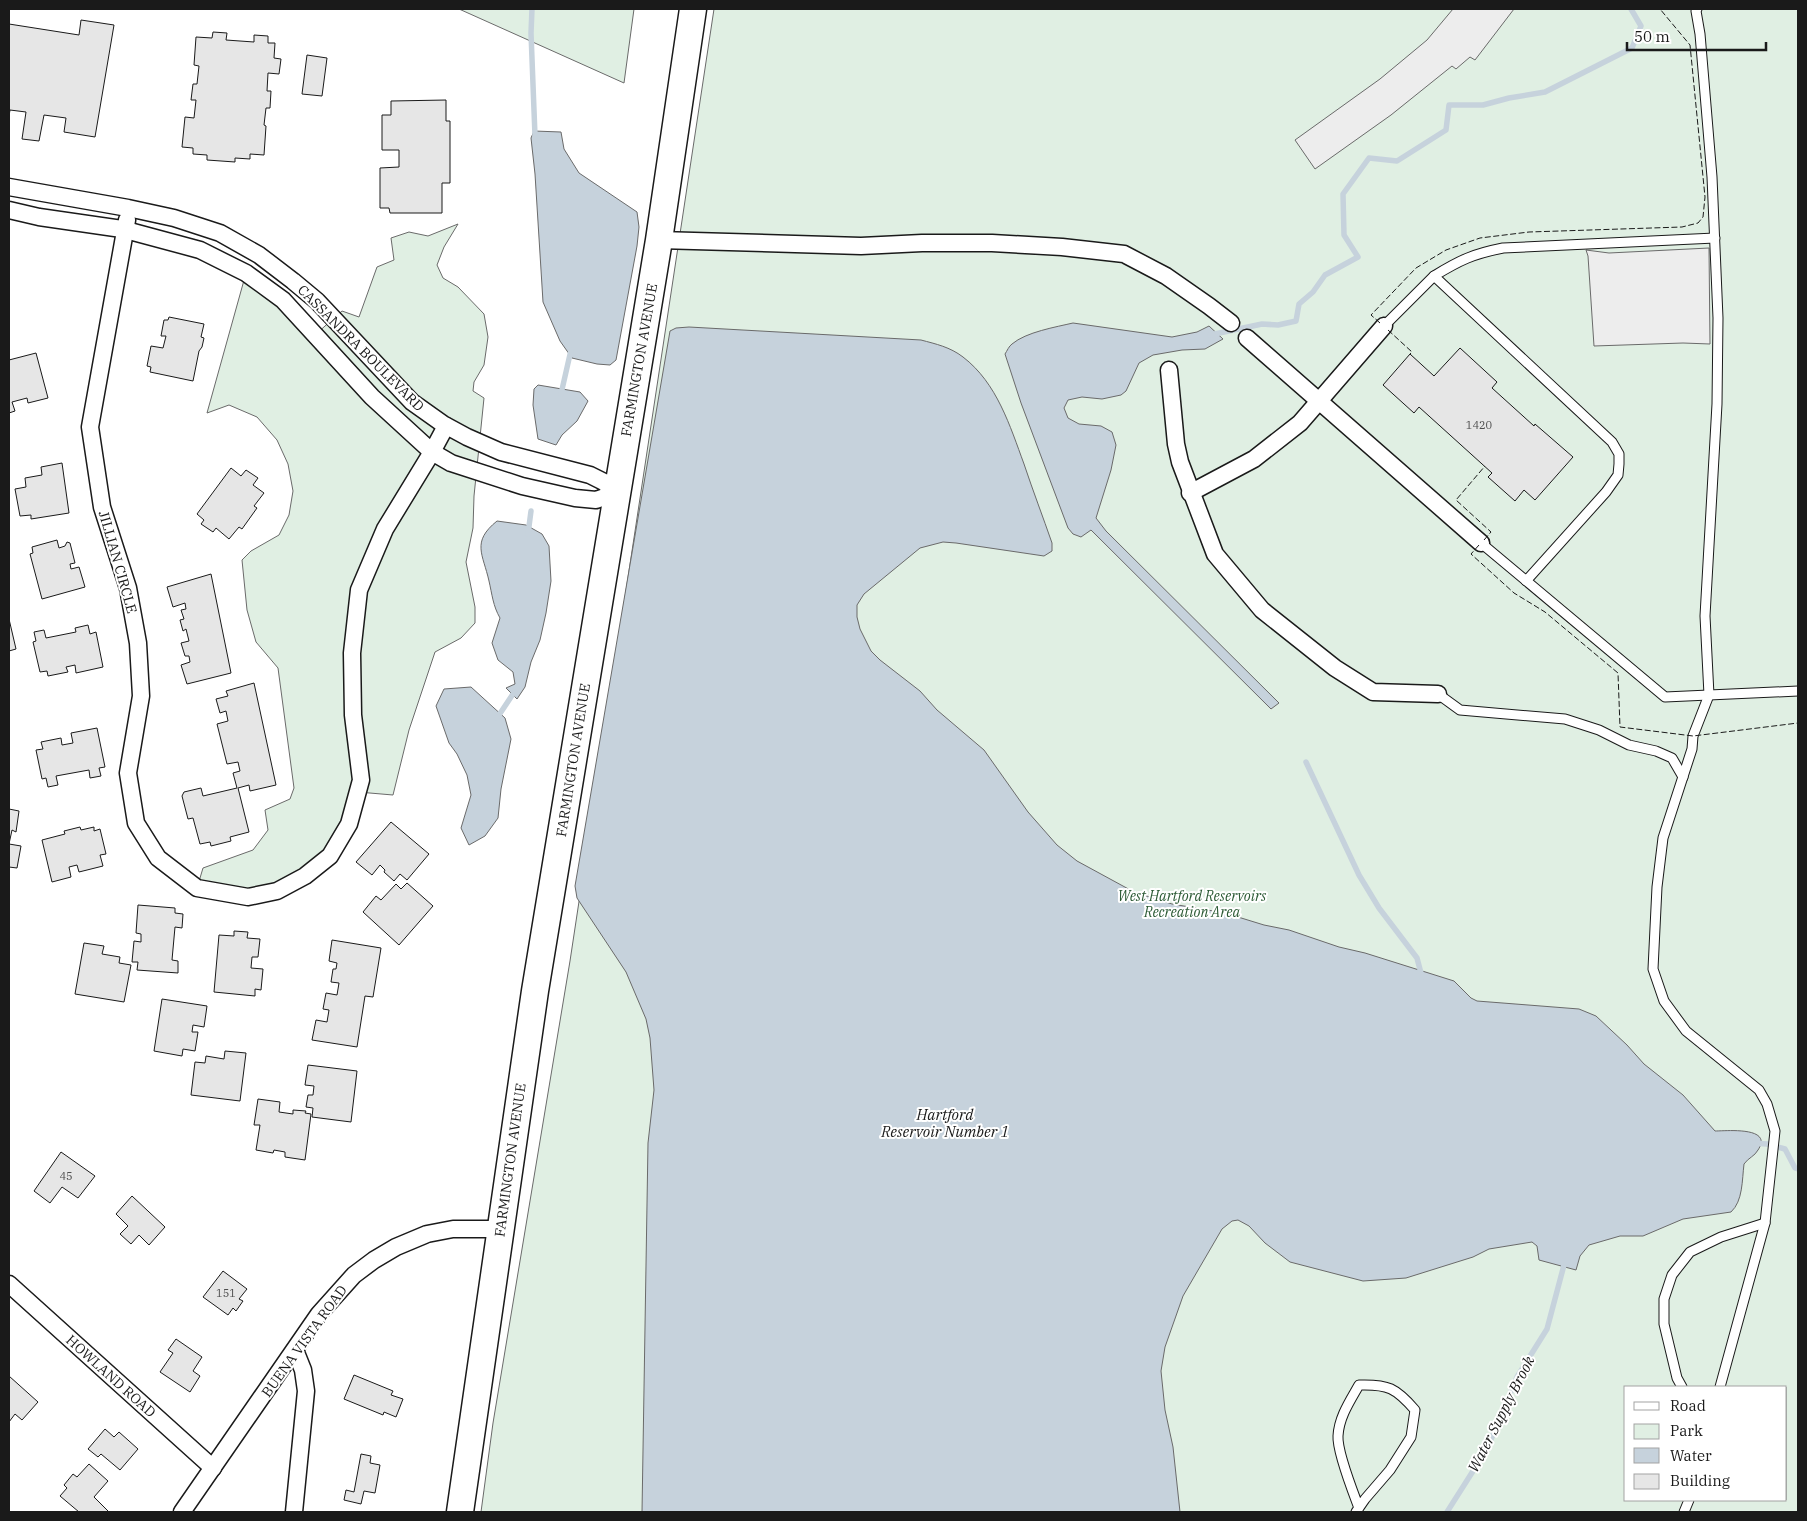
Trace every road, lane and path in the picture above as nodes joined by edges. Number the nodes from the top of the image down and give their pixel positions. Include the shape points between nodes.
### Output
1 (693, 9) edge
2 (1698, 9) edge
3 (9, 187) edge
4 (128, 208) junction
5 (9, 210) edge
6 (126, 230) junction
7 (1714, 238) junction
8 (659, 240) junction
9 (1434, 276) junction
10 (1384, 326) joint
11 (1169, 370) dead end
12 (1319, 400) junction
13 (446, 426) junction
14 (432, 452) junction
15 (616, 493) junction
16 (1190, 493) junction
17 (1481, 543) joint
18 (1526, 581) junction
19 (1798, 691) edge
20 (1438, 694) joint
21 (1709, 695) junction
22 (1683, 777) junction
23 (1765, 1223) junction
24 (500, 1229) junction
25 (9, 1284) edge
26 (295, 1350) junction
27 (1681, 1386) edge
28 (1720, 1386) edge
29 (213, 1468) junction
30 (1358, 1510) edge
31 (182, 1512) edge
32 (294, 1512) edge
33 (460, 1512) edge

1 - 8 main road, FARMINGTON AVENUE
2 - 7 lane
3 - 4 street, CASSANDRA BOULEVARD
4 - 6 street, JILLIAN CIRCLE
4 - 13 street, CASSANDRA BOULEVARD via 220,233 259,255 317,301 412,402
5 - 6 street, CASSANDRA BOULEVARD
6 - 14 street, CASSANDRA BOULEVARD via 200,250 246,273 283,300 372,397
6 - 14 street, JILLIAN CIRCLE via 90,427 102,507 128,588 138,643 141,696 128,773 136,823 158,858 197,888 248,897 277,891 305,876 330,856 349,824 361,780 353,715 352,653 359,590 385,529
7 - 9 lane via 1503,248 1473,255
7 - 21 lane via 1718,318 1717,404 1705,616
8 - 12 street via 861,246 992,243 1124,254 1166,276 1209,306
8 - 15 main road, FARMINGTON AVENUE
9 - 10 lane
9 - 18 lane via 1612,442 1618,454 1618,475 1606,492
10 - 12 street
11 - 16 street via 1176,444
12 - 16 street via 1300,423 1254,458
12 - 17 street
13 - 14 street, JILLIAN CIRCLE
13 - 15 street, CASSANDRA BOULEVARD via 501,452 590,475
14 - 15 street, CASSANDRA BOULEVARD via 478,472 575,498 596,500
15 - 24 main road, FARMINGTON AVENUE via 536,981
16 - 20 street via 1215,554 1262,610 1335,668 1373,692
17 - 18 lane
18 - 21 lane via 1665,697
19 - 21 lane
20 - 22 lane via 1460,710 1565,719 1599,730 1629,745 1672,758
21 - 22 lane via 1693,736
22 - 23 lane via 1663,838 1653,969 1664,1001 1686,1031 1759,1090 1767,1104 1775,1131
23 - 27 lane via 1721,1237 1690,1252 1672,1275 1664,1299 1664,1324
23 - 28 lane
24 - 26 street, BUENA VISTA ROAD via 439,1230 374,1260 335,1295
24 - 33 main road, FARMINGTON AVENUE
25 - 29 street, HOWLAND ROAD
26 - 29 street, BUENA VISTA ROAD
26 - 32 street via 303,1370 306,1392
29 - 31 street, BUENA VISTA ROAD
30 - 30 lane via 1390,1470 1410,1437 1415,1410 1400,1392 1378,1384 1359,1385 1344,1411 1338,1437

